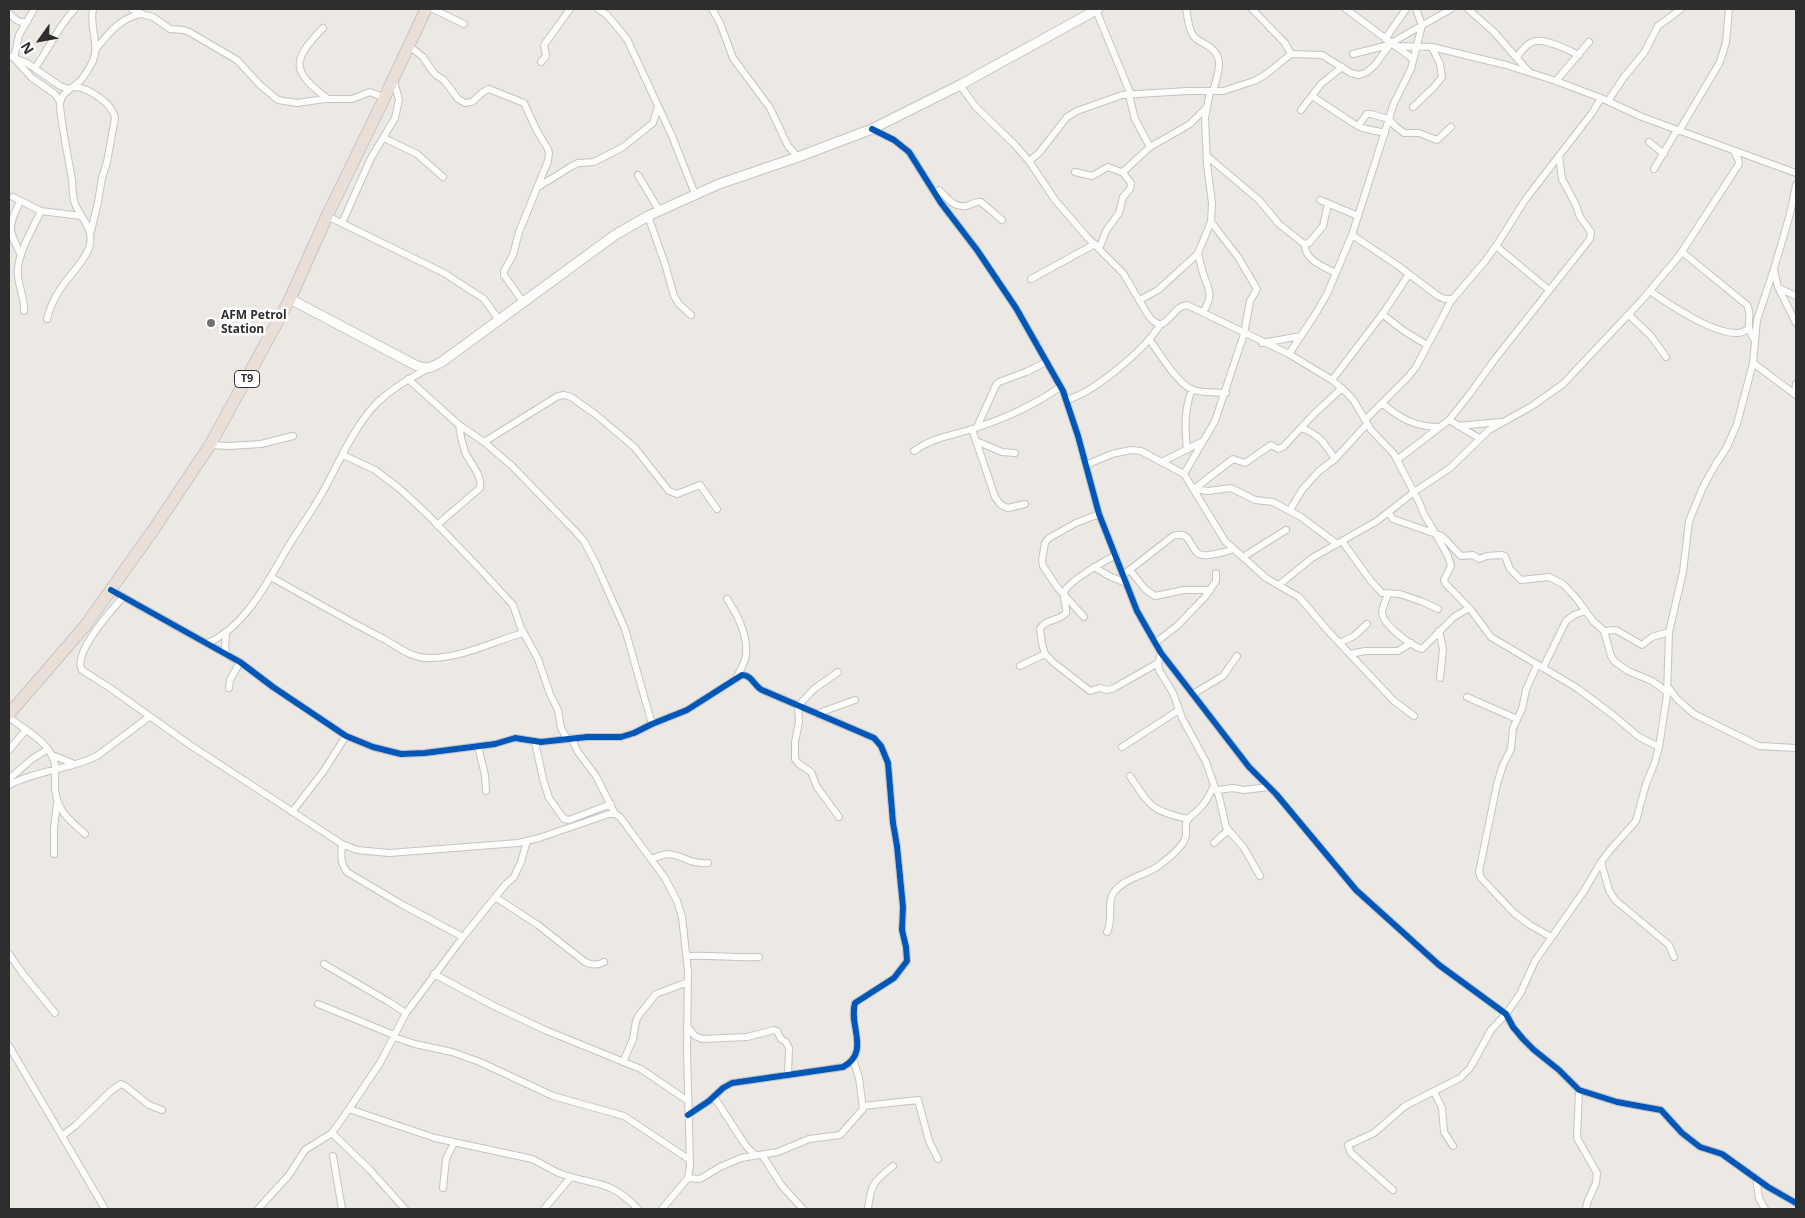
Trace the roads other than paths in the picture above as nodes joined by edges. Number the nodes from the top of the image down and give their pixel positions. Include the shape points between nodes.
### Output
1 (34, 9) edge
2 (74, 9) edge
3 (93, 9) edge
4 (132, 9) edge
5 (426, 9) edge
6 (433, 9) edge
7 (570, 9) edge
8 (598, 9) edge
9 (712, 9) edge
10 (1186, 9) edge
11 (1252, 9) edge
12 (1346, 9) edge
13 (1406, 9) edge
14 (1416, 9) edge
15 (1451, 9) edge
16 (1468, 9) edge
17 (1681, 9) edge
18 (1728, 9) edge
19 (1097, 10) edge
20 (9, 12) edge
21 (142, 14) junction
22 (26, 22) junction
23 (464, 24) dead end
24 (1422, 25) junction
25 (323, 28) dead end
26 (1590, 42) dead end
27 (1390, 43) junction
28 (1418, 45) junction
29 (409, 46) junction
30 (1432, 47) junction
31 (96, 48) junction
32 (1291, 54) junction
33 (1353, 54) dead end
34 (1578, 55) junction
35 (12, 57) edge
36 (1517, 57) junction
37 (1413, 59) junction
38 (541, 62) dead end
39 (1342, 67) junction
40 (35, 68) junction
41 (1529, 72) junction
42 (394, 79) junction
43 (1556, 81) junction
44 (960, 85) junction
45 (71, 88) junction
46 (1211, 92) junction
47 (1130, 95) junction
48 (1312, 96) junction
49 (385, 98) junction
50 (328, 99) junction
51 (1605, 100) junction
52 (60, 102) junction
53 (658, 107) junction
54 (1413, 107) dead end
55 (1205, 109) junction
56 (1301, 110) dead end
57 (1389, 118) junction
58 (1358, 126) junction
59 (1451, 127) dead end
60 (872, 129) junction
61 (1678, 131) junction
62 (1385, 133) junction
63 (384, 138) junction
64 (1648, 142) dead end
65 (1150, 147) junction
66 (1734, 151) junction
67 (1664, 154) junction
68 (1207, 156) junction
69 (1559, 156) junction
70 (798, 158) junction
71 (1029, 160) junction
72 (1654, 169) dead end
73 (1075, 172) dead end
74 (1124, 173) junction
75 (1796, 173) edge
76 (638, 175) dead end
77 (444, 177) dead end
78 (1796, 186) edge
79 (537, 188) junction
80 (934, 192) junction
81 (695, 194) junction
82 (13, 197) dead end
83 (20, 200) junction
84 (1320, 200) dead end
85 (1328, 204) junction
86 (659, 210) junction
87 (41, 211) junction
88 (81, 216) junction
89 (327, 216) junction
90 (648, 216) junction
91 (1358, 216) junction
92 (1002, 220) dead end
93 (1211, 222) junction
94 (342, 223) junction
95 (90, 232) junction
96 (1352, 235) junction
97 (1305, 244) junction
98 (1097, 246) junction
99 (1496, 246) junction
100 (1682, 252) junction
101 (1198, 253) junction
102 (21, 255) junction
103 (1774, 268) junction
104 (1336, 273) junction
105 (1409, 274) junction
106 (1031, 280) dead end
107 (1778, 287) junction
108 (1549, 290) junction
109 (1650, 291) junction
110 (1796, 296) edge
111 (290, 299) junction
112 (1453, 299) junction
113 (1140, 300) junction
114 (524, 302) junction
115 (24, 311) dead end
116 (1203, 312) junction
117 (1382, 314) junction
118 (691, 315) dead end
119 (1628, 315) junction
120 (46, 319) dead end
121 (499, 320) junction
122 (1796, 324) edge
123 (1160, 325) junction
124 (1748, 329) junction
125 (1244, 334) junction
126 (1301, 336) junction
127 (1149, 339) junction
128 (1754, 339) junction
129 (1262, 343) junction
130 (1427, 345) junction
131 (1289, 354) junction
132 (1666, 356) dead end
133 (1046, 362) junction
134 (1753, 363) junction
135 (427, 369) junction
136 (408, 379) junction
137 (1332, 380) junction
138 (1796, 384) edge
139 (1060, 386) junction
140 (1342, 388) junction
141 (1192, 389) junction
142 (1226, 393) junction
143 (1796, 394) edge
144 (1066, 400) junction
145 (1382, 402) junction
146 (1449, 420) junction
147 (1366, 422) junction
148 (1502, 422) junction
149 (459, 424) junction
150 (1458, 426) junction
151 (974, 428) junction
152 (1301, 428) junction
153 (1439, 428) junction
154 (293, 436) dead end
155 (1479, 438) junction
156 (976, 441) junction
157 (484, 442) junction
158 (1203, 442) junction
159 (210, 445) junction
160 (1187, 450) junction
161 (914, 451) dead end
162 (1015, 454) dead end
163 (343, 455) junction
164 (1335, 459) junction
165 (1397, 460) junction
166 (1162, 462) junction
167 (1086, 465) junction
168 (1184, 474) junction
169 (1194, 489) junction
170 (1414, 492) junction
171 (1025, 504) dead end
172 (717, 509) dead end
173 (1290, 510) junction
174 (1389, 513) junction
175 (1099, 514) junction
176 (437, 525) junction
177 (1286, 530) dead end
178 (1435, 533) junction
179 (1339, 542) junction
180 (1234, 549) junction
181 (1116, 555) junction
182 (1243, 557) junction
183 (1094, 567) junction
184 (1130, 570) junction
185 (1216, 573) dead end
186 (1123, 575) junction
187 (271, 577) junction
188 (1126, 583) junction
189 (1279, 585) junction
190 (111, 590) junction
191 (1210, 590) junction
192 (1064, 594) junction
193 (1388, 594) junction
194 (123, 597) junction
195 (727, 599) dead end
196 (1469, 608) junction
197 (1438, 609) dead end
198 (1585, 611) junction
199 (1084, 617) dead end
200 (1367, 624) dead end
201 (1439, 631) junction
202 (1604, 631) junction
203 (1669, 632) junction
204 (226, 633) junction
205 (523, 633) junction
206 (208, 643) junction
207 (1155, 643) junction
208 (1339, 643) junction
209 (1411, 643) junction
210 (1161, 653) junction
211 (228, 654) junction
212 (1045, 654) junction
213 (1350, 654) junction
214 (1237, 656) dead end
215 (240, 662) junction
216 (1158, 663) junction
217 (1020, 666) dead end
218 (1540, 666) junction
219 (838, 672) dead end
220 (736, 678) junction
221 (1440, 678) dead end
222 (229, 688) dead end
223 (1668, 690) junction
224 (1193, 694) junction
225 (1467, 697) dead end
226 (855, 700) dead end
227 (798, 706) junction
228 (1179, 710) junction
229 (816, 714) junction
230 (9, 716) edge
231 (1414, 716) dead end
232 (149, 717) junction
233 (1517, 719) junction
234 (652, 724) junction
235 (25, 731) junction
236 (346, 736) junction
237 (569, 739) junction
238 (535, 742) junction
239 (478, 746) junction
240 (1122, 747) dead end
241 (1659, 747) junction
242 (1796, 748) edge
243 (9, 750) edge
244 (50, 752) junction
245 (73, 764) junction
246 (56, 768) junction
247 (1130, 776) dead end
248 (9, 779) edge
249 (9, 785) edge
250 (1269, 787) junction
251 (1215, 788) junction
252 (486, 791) dead end
253 (57, 803) junction
254 (610, 804) junction
255 (292, 812) junction
256 (615, 814) junction
257 (838, 817) dead end
258 (1188, 819) junction
259 (1228, 830) junction
260 (85, 834) dead end
261 (527, 841) junction
262 (1214, 843) dead end
263 (342, 844) junction
264 (54, 854) dead end
265 (651, 859) junction
266 (1601, 862) junction
267 (708, 863) dead end
268 (1260, 876) dead end
269 (495, 897) junction
270 (1107, 932) dead end
271 (463, 937) junction
272 (1551, 937) junction
273 (9, 954) edge
274 (687, 956) junction
275 (759, 957) dead end
276 (1674, 957) dead end
277 (604, 962) dead end
278 (324, 964) dead end
279 (434, 974) junction
280 (688, 982) junction
281 (318, 1004) dead end
282 (55, 1013) dead end
283 (406, 1013) junction
284 (1506, 1014) junction
285 (687, 1026) junction
286 (394, 1036) junction
287 (9, 1046) edge
288 (853, 1059) junction
289 (623, 1062) junction
290 (788, 1075) junction
291 (1579, 1090) junction
292 (1434, 1092) junction
293 (714, 1096) junction
294 (688, 1101) junction
295 (863, 1106) junction
296 (350, 1109) junction
297 (162, 1110) dead end
298 (688, 1115) junction
299 (332, 1132) junction
300 (62, 1136) junction
301 (454, 1142) junction
302 (1453, 1146) dead end
303 (759, 1155) junction
304 (334, 1156) dead end
305 (938, 1159) dead end
306 (690, 1160) junction
307 (893, 1166) dead end
308 (571, 1177) junction
309 (688, 1178) junction
310 (1756, 1178) junction
311 (443, 1188) dead end
312 (1393, 1190) dead end
313 (1796, 1203) edge
314 (665, 1208) edge
315 (105, 1209) edge
316 (258, 1209) edge
317 (342, 1209) edge
318 (405, 1209) edge
319 (544, 1209) edge
320 (638, 1209) edge
321 (803, 1209) edge
322 (868, 1209) edge
323 (1586, 1209) edge
324 (1765, 1209) edge

1 - 22 street
2 - 40 street
3 - 31 street via 91,23
4 - 21 street
5 - 29 highway, T9
6 - 23 street
7 - 38 street via 544,45 546,56
8 - 53 street via 627,39
9 - 70 street via 733,58 770,108 788,146
10 - 46 street via 1193,36 1219,57
11 - 32 street via 1285,43
12 - 27 street
13 - 27 street
14 - 24 street
15 - 24 street
16 - 36 street
17 - 51 street via 1658,26 1644,53
18 - 61 street via 1726,42 1720,62
19 - 44 street
19 - 47 street
20 - 22 street via 17,21
21 - 31 street via 121,22
21 - 50 street via 153,17 170,29 191,33 237,60 278,100 296,103
22 - 35 street
24 - 27 street
24 - 28 street
25 - 50 street via 310,40 300,57 300,71
26 - 34 street
27 - 28 street
27 - 33 street
27 - 37 street
27 - 39 street via 1367,72 1359,75
28 - 30 street
28 - 37 street
29 - 42 highway, T9
29 - 79 street via 423,57 461,101 472,102 489,89 524,103 549,154
30 - 41 street
30 - 54 street via 1442,77
31 - 45 street via 93,61 82,79
32 - 39 street via 1322,55
32 - 46 street via 1254,81
34 - 36 street via 1538,41 1527,45
34 - 43 street
35 - 40 street
35 - 52 street
36 - 41 street
37 - 57 street
39 - 48 street
40 - 45 street via 60,86
41 - 43 street
42 - 49 highway, T9
42 - 63 street via 398,100 395,118
43 - 51 street
44 - 60 street
44 - 71 street via 975,106
45 - 52 street
45 - 95 street via 88,89 114,112 108,162
46 - 47 street
46 - 55 street
47 - 65 street via 1135,119
47 - 71 street via 1114,97 1073,112 1039,153
48 - 56 street
48 - 58 street
49 - 50 street via 370,92 352,99
49 - 89 highway, T9
51 - 61 street
51 - 69 street
52 - 88 street via 74,203
53 - 79 street via 653,123 623,147 594,162 578,163
53 - 81 street
55 - 65 street via 1190,124
55 - 68 street
57 - 58 street via 1368,114
57 - 59 street via 1404,133 1419,132 1437,140
57 - 62 street
58 - 62 street
60 - 70 street
60 - 80 street via 894,140 908,152
61 - 66 street
61 - 67 street
62 - 91 street
63 - 77 street via 417,154
63 - 94 street via 371,158
64 - 67 street
65 - 74 street
66 - 75 street
66 - 100 street via 1738,164
67 - 72 street
68 - 93 street
68 - 97 street
69 - 99 street via 1525,200
69 - 108 street via 1564,184 1592,234
70 - 81 street
71 - 98 street via 1055,200
73 - 74 street via 1092,176 1108,167
74 - 98 street via 1131,186 1123,197 1119,214
76 - 86 street
78 - 103 street
79 - 114 street via 504,273
80 - 92 street via 939,190 950,202 958,205 984,203
80 - 133 street via 1003,287
81 - 86 street
82 - 83 street
83 - 87 street
83 - 102 street via 10,235
84 - 85 street
85 - 91 street
85 - 97 street via 1324,226
86 - 90 street
87 - 88 street
87 - 102 street
88 - 95 street
89 - 94 street
89 - 111 highway, T9
90 - 114 street via 615,235
90 - 118 street via 674,296
91 - 96 street
93 - 101 street
93 - 125 street via 1257,288 1250,301
94 - 121 street via 444,273 484,299
95 - 120 street via 90,246 53,301
96 - 104 street
96 - 105 street
97 - 104 street via 1309,257
98 - 106 street
98 - 113 street via 1123,274
99 - 108 street
99 - 112 street
100 - 109 street
100 - 124 street via 1747,305 1750,315
101 - 113 street via 1158,290
101 - 116 street via 1210,291
102 - 115 street via 17,269
103 - 107 street
103 - 128 street via 1756,320
104 - 126 street
105 - 112 street via 1438,296
105 - 117 street
107 - 110 street
107 - 122 street
108 - 146 street
109 - 119 street
109 - 124 street via 1691,318 1719,329 1737,333
111 - 135 street
111 - 159 highway, T9
112 - 130 street
113 - 123 street via 1152,320
114 - 121 street
116 - 123 street via 1184,306
116 - 125 street
117 - 130 street
117 - 137 street
119 - 132 street via 1651,336
119 - 148 street via 1563,384
121 - 135 street via 443,362
123 - 127 street
124 - 128 street
125 - 129 street
125 - 142 street
126 - 129 street
126 - 131 street
127 - 141 street via 1168,365
127 - 144 street via 1083,394
128 - 134 street
129 - 131 street
130 - 145 street via 1408,377
131 - 137 street
133 - 139 street
133 - 151 street via 999,382
134 - 143 street
134 - 203 street via 1737,424 1703,487 1689,521 1683,572
135 - 136 street
136 - 149 street
136 - 163 street via 375,405 356,430
137 - 140 street
138 - 143 street
139 - 144 street
139 - 151 street via 1033,405
140 - 147 street
140 - 152 street
141 - 142 street
141 - 160 street via 1185,416
142 - 158 street
144 - 167 street
145 - 147 street
145 - 153 street via 1410,422
146 - 150 street
146 - 153 street
147 - 164 street
147 - 165 street
148 - 150 street
148 - 155 street
149 - 157 street
149 - 176 street via 465,452 480,478 480,488
150 - 155 street
151 - 156 street
151 - 161 street via 934,439
152 - 164 street via 1316,434
152 - 169 street via 1283,448 1271,445 1245,463 1233,459
153 - 165 street
154 - 159 street via 261,444
155 - 170 street via 1450,468
156 - 162 street
156 - 171 street via 997,500 1008,508
157 - 172 street via 558,396 571,397 635,448 669,491 677,494 700,485
157 - 234 street via 512,466 584,541 625,629
158 - 160 street
158 - 168 street
159 - 190 highway, T9
160 - 166 street
163 - 176 street via 385,477
163 - 187 street
164 - 173 street via 1319,470
165 - 170 street
166 - 167 street via 1141,451 1131,450
166 - 168 street
167 - 175 street
168 - 169 street
169 - 173 street via 1231,488 1255,500 1273,502
169 - 180 street via 1218,531
170 - 174 street
170 - 178 street
173 - 179 street
174 - 178 street via 1393,519
174 - 179 street
175 - 181 street
175 - 192 street via 1046,541 1042,564
176 - 205 street via 513,606
177 - 182 street
178 - 196 street via 1451,566 1445,583
178 - 198 street via 1446,539 1461,556 1473,555 1479,559 1505,556 1510,569 1522,580 1549,577 1560,582
179 - 189 street via 1312,558
179 - 193 street via 1376,587
180 - 182 street
180 - 184 street via 1202,555 1180,534
181 - 183 street
181 - 186 street
182 - 189 street
183 - 188 street
183 - 192 street
184 - 186 street
184 - 191 street via 1155,596 1184,590
185 - 191 street via 1216,581
186 - 188 street
187 - 204 street
187 - 205 street via 341,618 418,657 461,655
188 - 207 street
189 - 208 street via 1299,597
190 - 194 street
190 - 230 highway, T9
191 - 207 street via 1177,626
192 - 199 street
192 - 212 street via 1066,613 1044,623 1040,629
193 - 197 street via 1400,594
193 - 209 street via 1382,611 1385,622
194 - 206 street
194 - 232 street via 84,648 80,666
195 - 220 street via 745,642 745,660
196 - 201 street
196 - 218 street via 1491,637
198 - 202 street
198 - 218 street via 1566,621
200 - 208 street via 1354,636
201 - 209 street via 1422,648
201 - 221 street via 1443,649
202 - 203 street via 1616,630 1642,645 1652,637
202 - 223 street via 1614,661
203 - 223 street
204 - 206 street
204 - 211 street via 224,643
205 - 237 street via 538,660 558,710 561,728
206 - 211 street
207 - 210 street
208 - 213 street
209 - 213 street via 1396,651
210 - 216 street
210 - 224 street
211 - 215 street
212 - 216 street via 1090,691 1114,688
212 - 217 street
213 - 231 street via 1394,701
214 - 224 street via 1223,676
215 - 222 street
215 - 236 street
216 - 228 street
218 - 233 street via 1528,684
218 - 241 street via 1577,688 1640,737
219 - 227 street via 814,689
220 - 227 street via 746,675 757,687
220 - 234 street via 687,710
223 - 241 street
223 - 242 street via 1694,714 1759,746
224 - 250 street via 1248,767
225 - 233 street
226 - 229 street
227 - 229 street
227 - 257 street via 795,759 811,772 817,787
228 - 240 street
228 - 251 street via 1206,762
229 - 288 street via 870,735 881,746 888,763 897,846 907,958 894,978 855,1003 858,1045
230 - 235 street
232 - 245 street via 97,756
232 - 255 street
233 - 272 street via 1511,749 1495,790 1479,872 1514,913
234 - 237 street via 621,736
235 - 243 street
235 - 244 street
236 - 239 street via 401,754
236 - 255 street
237 - 238 street
237 - 254 street via 596,776
238 - 239 street via 515,738
238 - 254 street via 550,798 564,819 569,820
239 - 252 street
241 - 266 street via 1636,821
244 - 245 street
244 - 246 street
244 - 248 street via 32,759
245 - 246 street
246 - 249 street
246 - 253 street
247 - 258 street via 1151,806 1166,814
250 - 251 street via 1244,790
250 - 284 street via 1367,902 1439,965
251 - 258 street
251 - 259 street
253 - 260 street
253 - 264 street
254 - 256 street
255 - 263 street
256 - 261 street
256 - 265 street
258 - 270 street via 1185,837 1176,850 1157,866 1127,881 1114,892
259 - 262 street
259 - 268 street via 1244,848
261 - 263 street via 388,853 357,850
261 - 269 street via 517,871
263 - 271 street via 341,859 347,872
265 - 267 street via 665,854 698,864
265 - 274 street via 677,900
266 - 272 street
266 - 276 street via 1614,900 1669,945
269 - 271 street
269 - 277 street via 585,962 591,965
271 - 279 street
272 - 284 street
273 - 282 street
274 - 275 street
274 - 280 street
278 - 283 street
279 - 283 street
279 - 289 street via 545,1030
280 - 285 street
280 - 289 street via 656,994 639,1014
281 - 286 street
283 - 286 street
284 - 291 street via 1523,1039
284 - 292 street via 1487,1035 1465,1074
285 - 290 street via 702,1039 747,1037 777,1031 789,1048
285 - 294 street
286 - 296 street
286 - 306 street via 480,1062 552,1096 624,1116
287 - 300 street
288 - 290 street via 844,1067
288 - 295 street via 860,1078
289 - 294 street via 654,1077
290 - 293 street via 732,1083
291 - 310 street via 1617,1102 1661,1110 1700,1147 1722,1154
291 - 323 street via 1578,1138 1597,1177
292 - 302 street via 1442,1108 1444,1132
292 - 312 street via 1405,1106 1374,1133 1348,1145 1351,1153
293 - 298 street
293 - 303 street via 746,1146
294 - 298 street
295 - 303 street via 840,1134 809,1139 784,1150
295 - 305 street via 918,1100 929,1141
296 - 299 street
296 - 301 street
297 - 300 street via 149,1105 120,1084
298 - 306 street
299 - 316 street via 305,1150 289,1175
299 - 318 street
300 - 315 street
301 - 308 street via 532,1159
301 - 311 street via 445,1166
303 - 309 street via 730,1162 700,1179
303 - 321 street
304 - 317 street
306 - 309 street
307 - 322 street via 874,1181
308 - 319 street
308 - 320 street via 617,1190
309 - 314 street
310 - 313 street
310 - 324 street via 1759,1198

